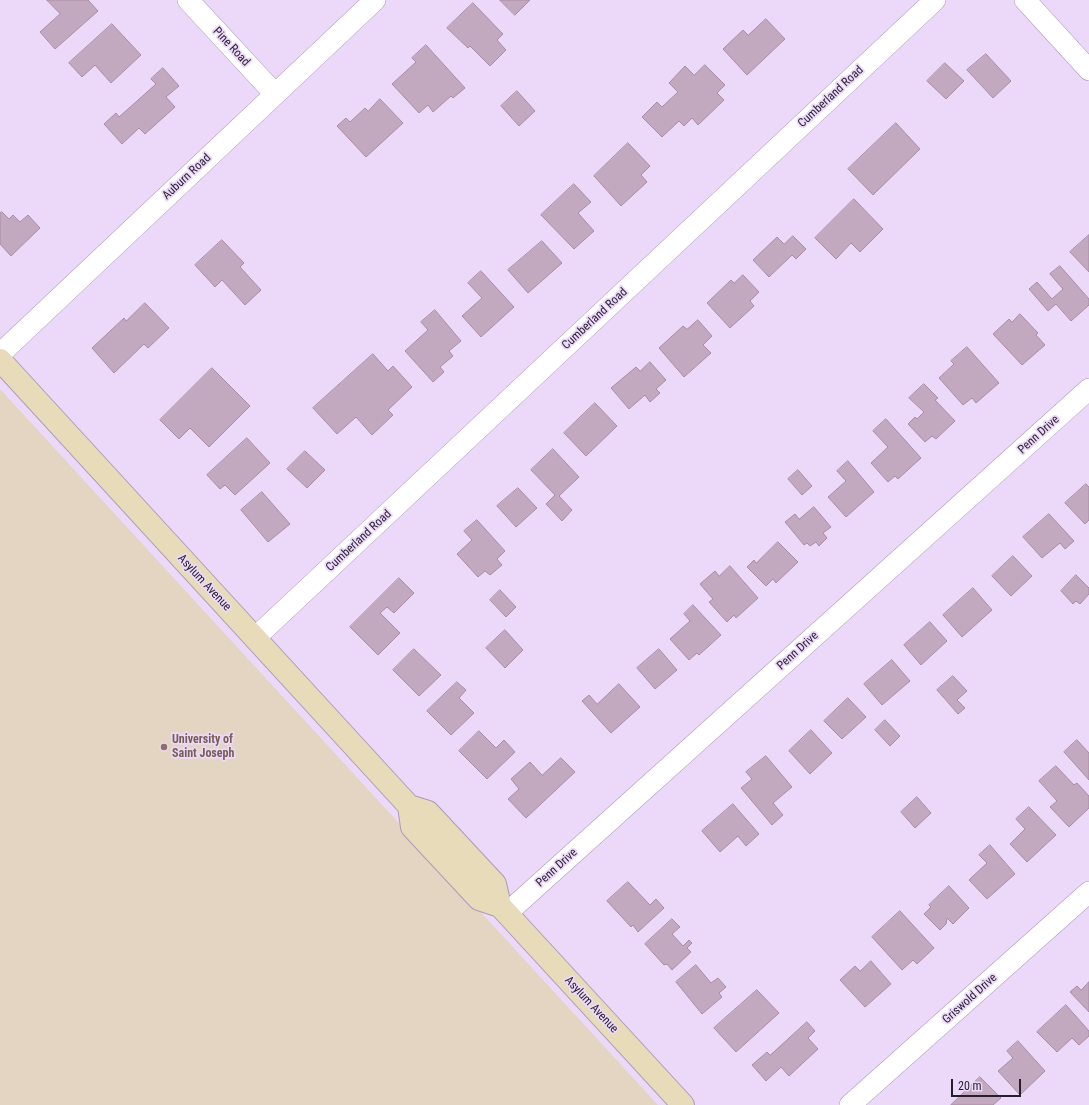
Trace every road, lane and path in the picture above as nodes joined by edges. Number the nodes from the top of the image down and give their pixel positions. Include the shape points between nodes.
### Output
1 (188, 0) edge
2 (375, 0) edge
3 (935, 0) edge
4 (1025, 0) edge
5 (1089, 70) edge
6 (275, 94) junction
7 (0, 354) edge
8 (0, 360) edge
9 (1089, 389) edge
10 (255, 638) junction
11 (1089, 892) edge
12 (503, 909) junction
13 (683, 1105) edge
14 (850, 1105) edge

1 - 6 street, Pine Road
2 - 6 street, Auburn Road
3 - 10 street, Cumberland Road
4 - 5 street
6 - 7 street, Auburn Road
8 - 10 main road, Asylum Avenue
9 - 12 street, Penn Drive
10 - 12 main road, Asylum Avenue via 409,806 412,827 480,899
11 - 14 street, Griswold Drive
12 - 13 main road, Asylum Avenue

